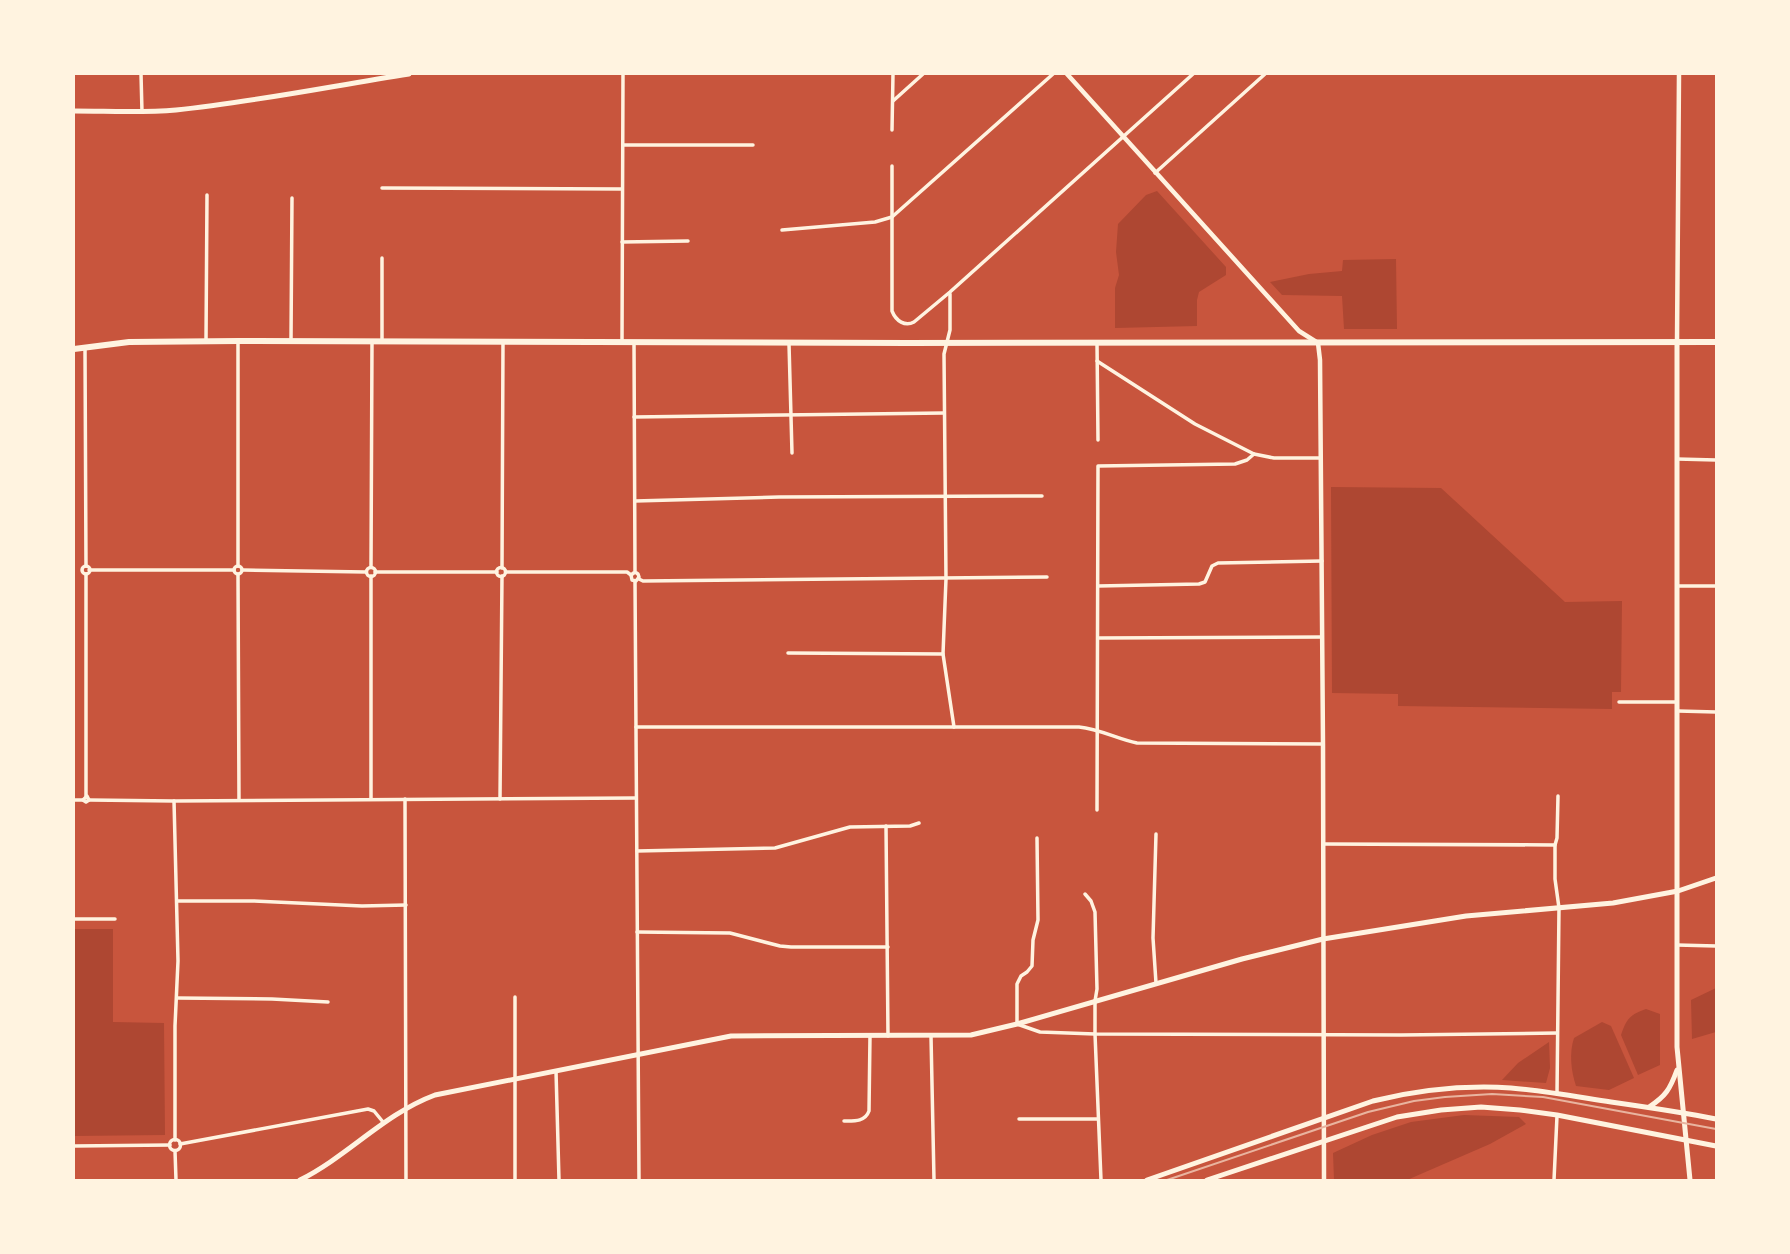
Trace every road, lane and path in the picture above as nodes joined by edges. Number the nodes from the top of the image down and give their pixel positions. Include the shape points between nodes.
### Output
1 (141, 74) edge
2 (409, 74) edge
3 (623, 74) edge
4 (893, 74) edge
5 (923, 74) edge
6 (1054, 74) edge
7 (1067, 74) edge
8 (1193, 74) edge
9 (1265, 74) edge
10 (1679, 74) edge
11 (893, 101) junction
12 (74, 111) edge
13 (142, 112) junction
14 (892, 130) dead end
15 (1124, 137) junction
16 (622, 145) junction
17 (753, 145) dead end
18 (892, 166) dead end
19 (1155, 173) junction
20 (382, 188) dead end
21 (622, 188) junction
22 (207, 195) dead end
23 (292, 198) dead end
24 (892, 217) junction
25 (782, 230) dead end
26 (688, 241) dead end
27 (622, 242) junction
28 (382, 258) dead end
29 (950, 292) junction
30 (238, 341) junction
31 (206, 342) junction
32 (291, 342) junction
33 (372, 342) junction
34 (382, 342) junction
35 (503, 342) junction
36 (789, 342) junction
37 (1677, 342) junction
38 (1717, 342) edge
39 (622, 343) junction
40 (634, 343) junction
41 (947, 343) junction
42 (1097, 343) junction
43 (1318, 343) junction
44 (85, 347) junction
45 (74, 349) edge
46 (1097, 362) junction
47 (944, 413) junction
48 (791, 414) junction
49 (634, 417) junction
50 (1098, 440) dead end
51 (792, 453) dead end
52 (1254, 454) junction
53 (1321, 458) junction
54 (1677, 459) junction
55 (1717, 460) edge
56 (945, 495) junction
57 (1042, 496) dead end
58 (635, 500) junction
59 (1322, 561) junction
60 (371, 567) junction
61 (74, 570) edge
62 (86, 570) junction
63 (237, 570) junction
64 (366, 572) junction
65 (375, 572) junction
66 (503, 572) junction
67 (633, 573) junction
68 (371, 576) junction
69 (1047, 577) dead end
70 (946, 579) junction
71 (637, 580) junction
72 (1098, 586) junction
73 (1677, 586) junction
74 (1717, 586) edge
75 (1322, 637) junction
76 (1098, 638) junction
77 (788, 653) dead end
78 (943, 654) junction
79 (1619, 702) dead end
80 (1678, 702) junction
81 (1678, 711) junction
82 (1717, 712) edge
83 (636, 727) junction
84 (954, 727) junction
85 (1098, 730) junction
86 (1323, 744) junction
87 (1558, 796) dead end
88 (636, 798) junction
89 (86, 799) junction
90 (371, 799) junction
91 (405, 799) junction
92 (500, 799) junction
93 (74, 800) edge
94 (239, 800) junction
95 (174, 801) junction
96 (1097, 810) dead end
97 (919, 823) dead end
98 (886, 826) junction
99 (1156, 834) dead end
100 (1037, 838) dead end
101 (1323, 845) junction
102 (1555, 845) junction
103 (636, 851) junction
104 (1717, 878) edge
105 (1678, 891) junction
106 (1085, 894) dead end
107 (177, 901) junction
108 (406, 905) junction
109 (1559, 908) junction
110 (74, 919) edge
111 (115, 919) dead end
112 (637, 932) junction
113 (1323, 939) junction
114 (1677, 945) junction
115 (1717, 946) edge
116 (888, 947) junction
117 (1156, 983) junction
118 (515, 997) dead end
119 (177, 998) junction
120 (1095, 1001) junction
121 (328, 1002) dead end
122 (1017, 1024) junction
123 (1095, 1034) junction
124 (1323, 1034) junction
125 (1557, 1034) junction
126 (930, 1035) junction
127 (870, 1036) junction
128 (888, 1036) junction
129 (638, 1054) junction
130 (1679, 1067) junction
131 (556, 1070) junction
132 (514, 1079) junction
133 (1557, 1094) junction
134 (1648, 1107) junction
135 (407, 1108) junction
136 (1684, 1112) junction
137 (1557, 1115) junction
138 (1323, 1118) junction
139 (1019, 1119) dead end
140 (1098, 1119) junction
141 (1717, 1119) edge
142 (844, 1121) dead end
143 (384, 1123) junction
144 (175, 1140) junction
145 (1686, 1141) junction
146 (1323, 1142) junction
147 (180, 1144) junction
148 (170, 1145) junction
149 (74, 1146) edge
150 (1717, 1146) edge
151 (175, 1151) junction
152 (176, 1181) edge
153 (300, 1181) edge
154 (406, 1181) edge
155 (515, 1181) edge
156 (559, 1181) edge
157 (639, 1181) edge
158 (934, 1181) edge
159 (1101, 1181) edge
160 (1147, 1181) edge
161 (1207, 1181) edge
162 (1324, 1181) edge
163 (1554, 1181) edge
164 (1690, 1181) edge

1 - 13 street
2 - 13 main road via 250,101
3 - 16 street
4 - 11 street
5 - 11 street
6 - 24 street
7 - 15 street
8 - 15 street
9 - 19 street
10 - 37 street
11 - 14 street
12 - 13 main road
15 - 19 street
15 - 29 street
16 - 17 street
16 - 21 street
18 - 24 street
19 - 43 street via 1299,331
20 - 21 street
21 - 27 street
22 - 31 street
23 - 32 street
24 - 25 street
24 - 29 street via 892,311 897,319 914,322
26 - 27 street
27 - 39 street
28 - 34 street
29 - 41 street
30 - 31 main road
30 - 32 main road
30 - 63 street
31 - 44 main road
32 - 33 main road
33 - 34 main road
33 - 60 street
34 - 35 main road
35 - 39 main road
35 - 66 street
36 - 40 main road
36 - 41 main road
36 - 48 street
37 - 38 main road
37 - 43 main road
37 - 54 main road
39 - 40 main road
40 - 49 street
41 - 42 main road
41 - 47 street
42 - 43 main road
42 - 46 street
43 - 53 street
44 - 45 main road
44 - 62 street
46 - 50 street
46 - 52 street via 1195,424
47 - 48 street
47 - 56 street
48 - 49 street
48 - 51 street
49 - 58 street
52 - 53 street
52 - 72 street via 1235,464 1098,466
53 - 59 street
54 - 55 street
54 - 73 main road
56 - 57 street
56 - 58 street
56 - 70 street
58 - 67 street
59 - 72 street via 1214,564 1205,582 1199,584
59 - 75 street
60 - 64 street
60 - 65 street
61 - 62 street
62 - 63 street
62 - 89 street
63 - 64 street
63 - 94 street
64 - 68 street
65 - 66 street
65 - 68 street
66 - 67 street
66 - 92 street
67 - 71 street via 638,574
68 - 90 street
69 - 70 street
70 - 71 street
70 - 78 street
71 - 83 street
72 - 76 street
73 - 74 street
73 - 80 main road
75 - 76 street
75 - 86 street
76 - 85 street
77 - 78 street
78 - 84 street
79 - 80 street
80 - 81 main road
81 - 82 street
81 - 105 main road
83 - 84 street
83 - 88 street
84 - 85 street
85 - 86 street via 1138,743
85 - 96 street
86 - 101 street
87 - 102 street
88 - 92 street
88 - 103 street
89 - 93 street
89 - 95 street
90 - 91 street
90 - 94 street
91 - 92 street
91 - 108 street
94 - 95 street
95 - 107 street
97 - 98 street
98 - 103 street via 840,828 768,849
98 - 116 street
99 - 117 street
100 - 122 street via 1038,920 1032,966 1017,984
101 - 102 street
101 - 113 street
102 - 109 street
103 - 112 street
104 - 105 main road
105 - 109 main road
105 - 114 main road
106 - 120 street via 1095,912
107 - 108 street
107 - 119 street
108 - 135 street
109 - 113 main road via 1466,916
109 - 125 street
110 - 111 street
112 - 116 street via 730,933 791,947
112 - 129 street
113 - 117 main road
113 - 124 street
114 - 115 street
114 - 130 main road
116 - 128 street
117 - 120 main road
118 - 132 street
119 - 121 street
119 - 144 street
120 - 122 main road
120 - 123 street
122 - 123 street via 1040,1032
122 - 126 main road via 971,1035
123 - 124 street
123 - 140 street
124 - 125 street
124 - 138 street
125 - 133 street
126 - 128 main road
126 - 158 street
127 - 128 main road
127 - 129 main road via 731,1036
127 - 142 street via 869,1111 863,1119
129 - 131 main road
129 - 157 street
130 - 134 main road via 1668,1092
130 - 136 main road
131 - 132 main road
131 - 156 street
132 - 135 main road via 435,1095
132 - 155 street
133 - 134 main road
133 - 138 main road via 1509,1088 1436,1090 1393,1096
134 - 136 main road
135 - 143 main road
135 - 154 street
136 - 141 main road
136 - 145 main road
137 - 145 main road
137 - 146 main road via 1481,1107 1441,1110 1397,1117
137 - 163 street
138 - 146 street
138 - 160 main road
139 - 140 street
140 - 159 street
143 - 147 street via 374,1111 363,1110
143 - 153 main road
144 - 147 street
144 - 148 street
145 - 150 main road
145 - 164 main road
146 - 161 main road
146 - 162 street
147 - 151 street
148 - 149 street
148 - 151 street
151 - 152 street

